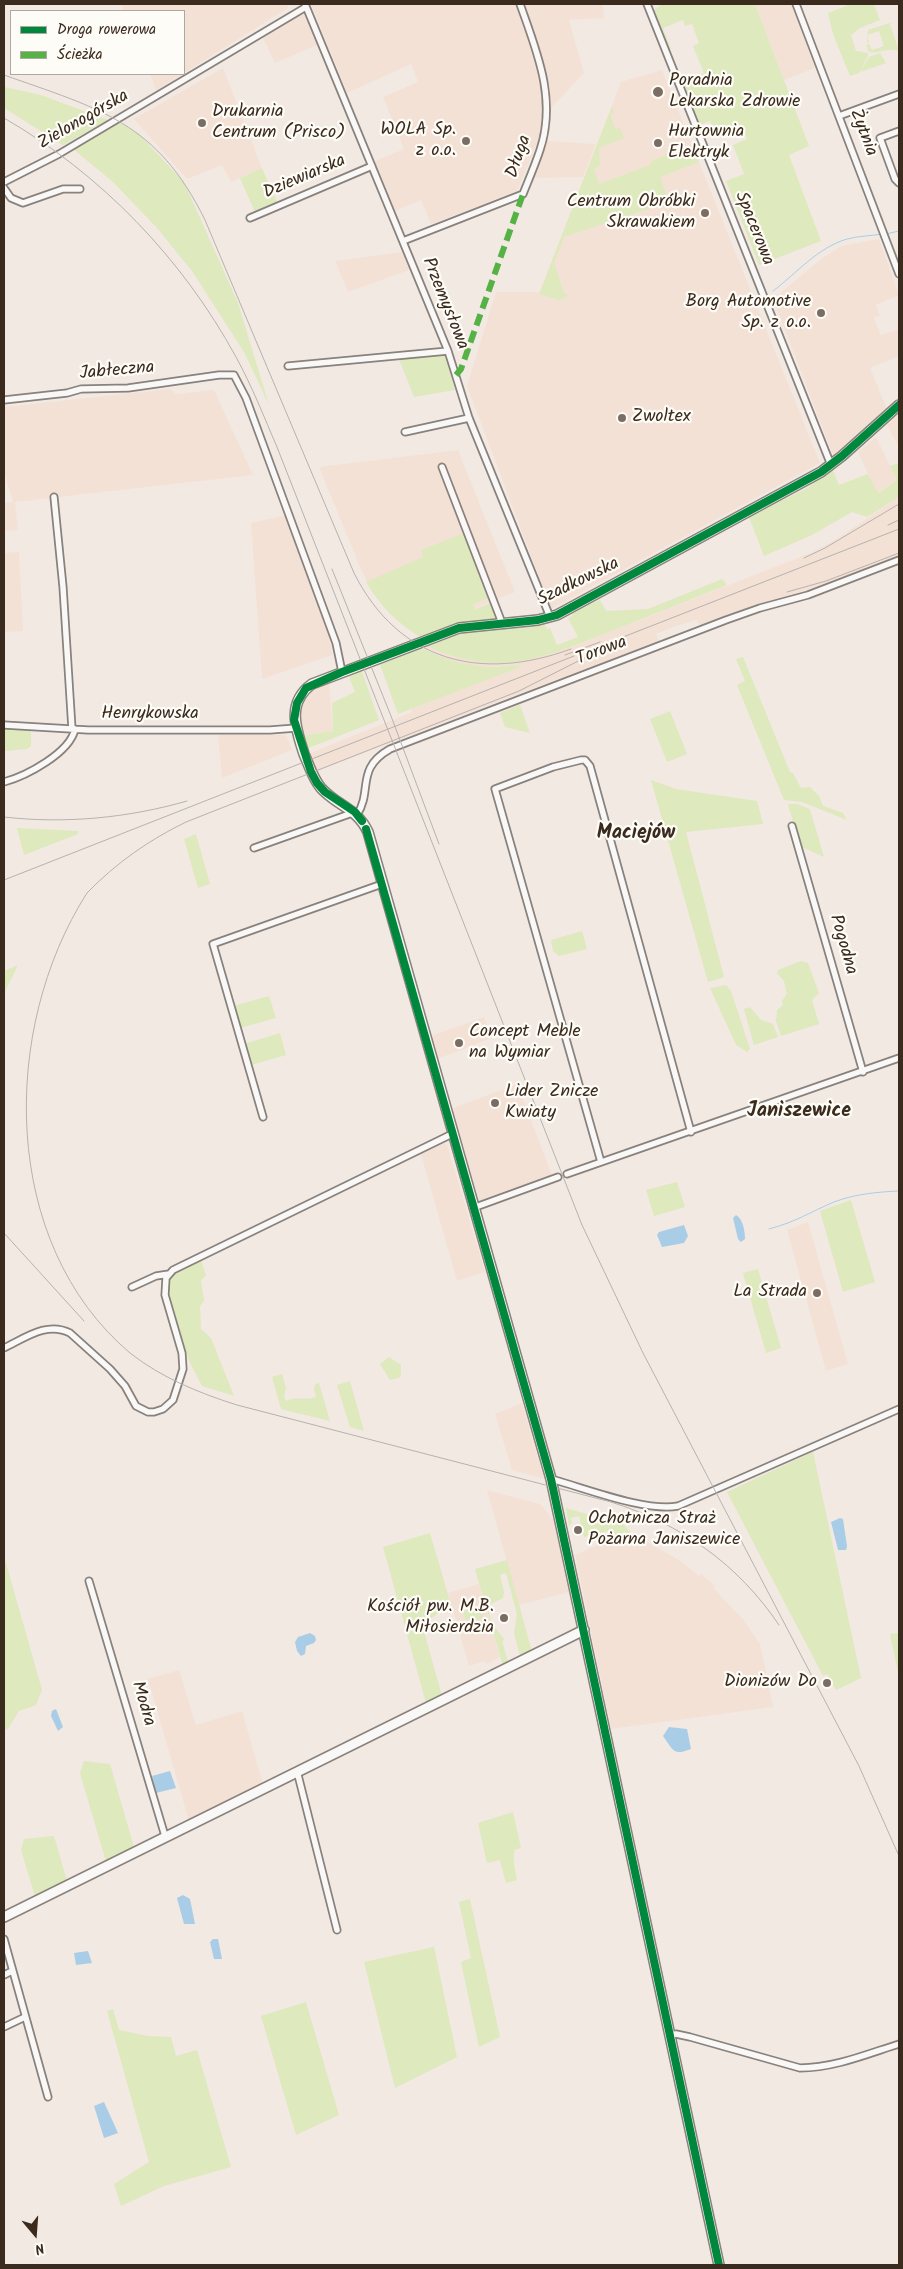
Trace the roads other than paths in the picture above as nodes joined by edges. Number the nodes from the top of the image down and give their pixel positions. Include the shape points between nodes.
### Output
1 (520, 4) edge
2 (647, 4) edge
3 (796, 4) edge
4 (306, 5) edge
5 (899, 94) edge
6 (839, 116) junction
7 (899, 131) edge
8 (372, 166) junction
9 (4, 182) edge
10 (899, 183) edge
11 (4, 188) edge
12 (80, 189) dead end
13 (250, 218) dead end
14 (403, 241) junction
15 (899, 270) edge
16 (448, 351) junction
17 (288, 366) dead end
18 (4, 400) edge
19 (899, 405) edge
20 (470, 418) junction
21 (405, 432) dead end
22 (831, 464) junction
23 (442, 467) dead end
24 (54, 497) dead end
25 (899, 560) edge
26 (550, 617) junction
27 (502, 623) junction
28 (342, 672) junction
29 (4, 725) edge
30 (296, 728) junction
31 (74, 729) junction
32 (4, 782) edge
33 (358, 816) junction
34 (792, 826) dead end
35 (254, 848) dead end
36 (382, 884) junction
37 (899, 1058) edge
38 (862, 1072) junction
39 (263, 1118) dead end
40 (691, 1132) junction
41 (452, 1134) junction
42 (602, 1162) junction
43 (567, 1174) dead end
44 (558, 1177) dead end
45 (473, 1208) junction
46 (168, 1274) junction
47 (132, 1287) dead end
48 (4, 1348) edge
49 (899, 1409) edge
50 (551, 1478) junction
51 (89, 1581) dead end
52 (584, 1630) junction
53 (297, 1771) junction
54 (166, 1836) junction
55 (4, 1917) edge
56 (337, 1930) dead end
57 (4, 1939) edge
58 (12, 1971) junction
59 (4, 1976) edge
60 (25, 2017) junction
61 (4, 2027) edge
62 (669, 2036) junction
63 (899, 2044) edge
64 (48, 2097) dead end
65 (719, 2265) edge

1 - 14 street, Długa via 543,69 547,101 541,149 523,194
2 - 22 street, Spacerowa
3 - 6 street, Żytnia
4 - 8 street, Przemysłowa
4 - 9 street, Zielonogórska via 59,154
5 - 6 street
6 - 15 street, Żytnia
7 - 10 street via 880,138
8 - 13 street, Dziewiarska
8 - 14 street, Przemysłowa
11 - 12 street via 11,198 23,203 63,189
14 - 16 street, Przemysłowa
16 - 17 street
16 - 20 street, Przemysłowa
18 - 28 street, Jabłeczna via 81,389 128,388 234,375 246,398 336,643
19 - 22 street, Szadkowska
20 - 21 street
20 - 26 street, Przemysłowa
22 - 26 street, Szadkowska
23 - 27 street
24 - 31 street
25 - 33 street, Torowa via 808,595 752,611 390,749 370,767
26 - 27 street, Szadkowska
27 - 28 street, Szadkowska via 459,628
28 - 30 street, Szadkowska via 312,684 302,694 295,711
29 - 31 street, Henrykowska
30 - 31 street, Henrykowska
30 - 33 street, Szadkowska via 317,783 329,796
31 - 32 street via 74,735 64,747 23,776
33 - 35 street
33 - 36 street via 368,832
34 - 38 street, Pogodna
36 - 39 street via 213,944
36 - 41 street
37 - 38 street
38 - 40 street
40 - 42 street
40 - 42 street via 590,766 585,760 553,767 494,790
41 - 45 street
41 - 46 street via 186,1262
42 - 43 street
44 - 45 street
45 - 50 street
46 - 47 street
46 - 48 street via 165,1294 182,1353 183,1369 173,1400 159,1411 148,1412 136,1406 110,1369 63,1329 48,1329
49 - 50 street via 669,1508 647,1506
50 - 52 street
51 - 54 street, Modra
52 - 53 street
52 - 62 street
53 - 54 street
53 - 56 street
54 - 55 street
57 - 58 street
58 - 59 street
58 - 60 street
60 - 61 street
60 - 64 street
62 - 63 street via 690,2037 800,2068 841,2063
62 - 65 street

